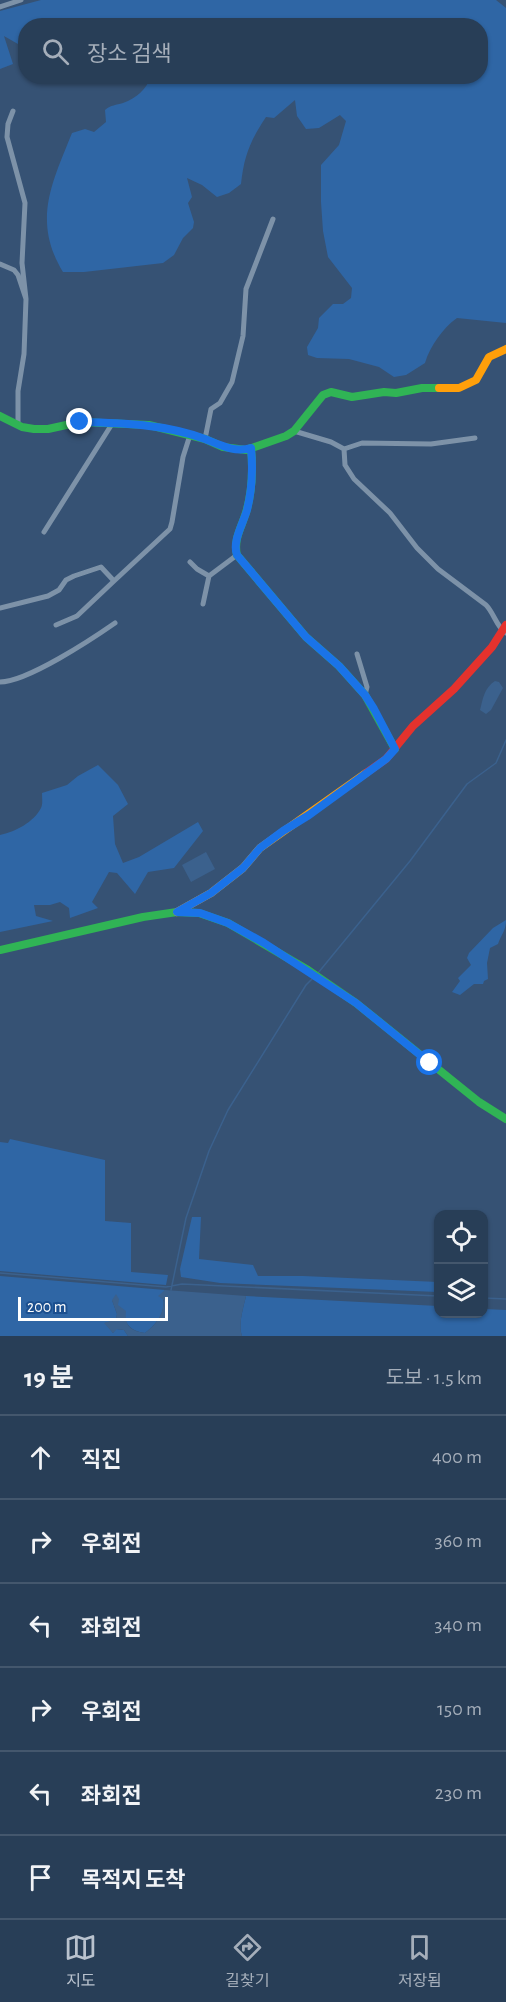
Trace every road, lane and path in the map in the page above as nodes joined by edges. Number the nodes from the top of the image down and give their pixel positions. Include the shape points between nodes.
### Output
1 (21, 0) edge
2 (0, 7) edge
3 (13, 111) dead end
4 (273, 219) dead end
5 (0, 264) edge
6 (26, 299) junction
7 (506, 349) edge
8 (0, 416) edge
9 (112, 424) junction
10 (18, 425) junction
11 (294, 431) junction
12 (190, 435) junction
13 (475, 438) dead end
14 (205, 439) junction
15 (251, 448) junction
16 (344, 449) junction
17 (44, 532) dead end
18 (237, 555) junction
19 (190, 562) dead end
20 (209, 576) junction
21 (114, 581) junction
22 (203, 604) dead end
23 (0, 608) edge
24 (116, 623) dead end
25 (56, 625) dead end
26 (505, 630) edge
27 (357, 654) dead end
28 (0, 682) edge
29 (365, 695) junction
30 (395, 749) junction
31 (177, 912) junction
32 (0, 950) edge
33 (506, 1119) edge

1 - 2 street
3 - 6 street via 7,137 25,203 22,263
4 - 14 street via 246,289 243,336 232,382 220,403 211,409
5 - 6 street via 18,275
6 - 10 street
7 - 11 street via 489,357 476,380 459,388 422,388 352,397 331,392 323,395
8 - 10 street
9 - 10 street via 80,422 48,429
9 - 12 street via 149,425
9 - 17 street
11 - 15 street
11 - 16 street
12 - 14 street
12 - 21 street via 170,529
13 - 16 street via 430,444 362,443
14 - 15 street via 223,447
15 - 18 street via 252,477 236,542
16 - 26 street via 345,465 354,479 390,513 438,570 486,605
18 - 20 street
18 - 29 street via 306,637
19 - 20 street
20 - 22 street
21 - 23 street via 101,567 95,568 66,580 48,596
21 - 25 street via 77,616
24 - 28 street via 28,674
26 - 30 street
27 - 29 street
29 - 30 street
30 - 31 street via 260,848 243,868 211,893
31 - 32 street
31 - 33 street via 200,913 228,923 290,959 356,1003 479,1102

